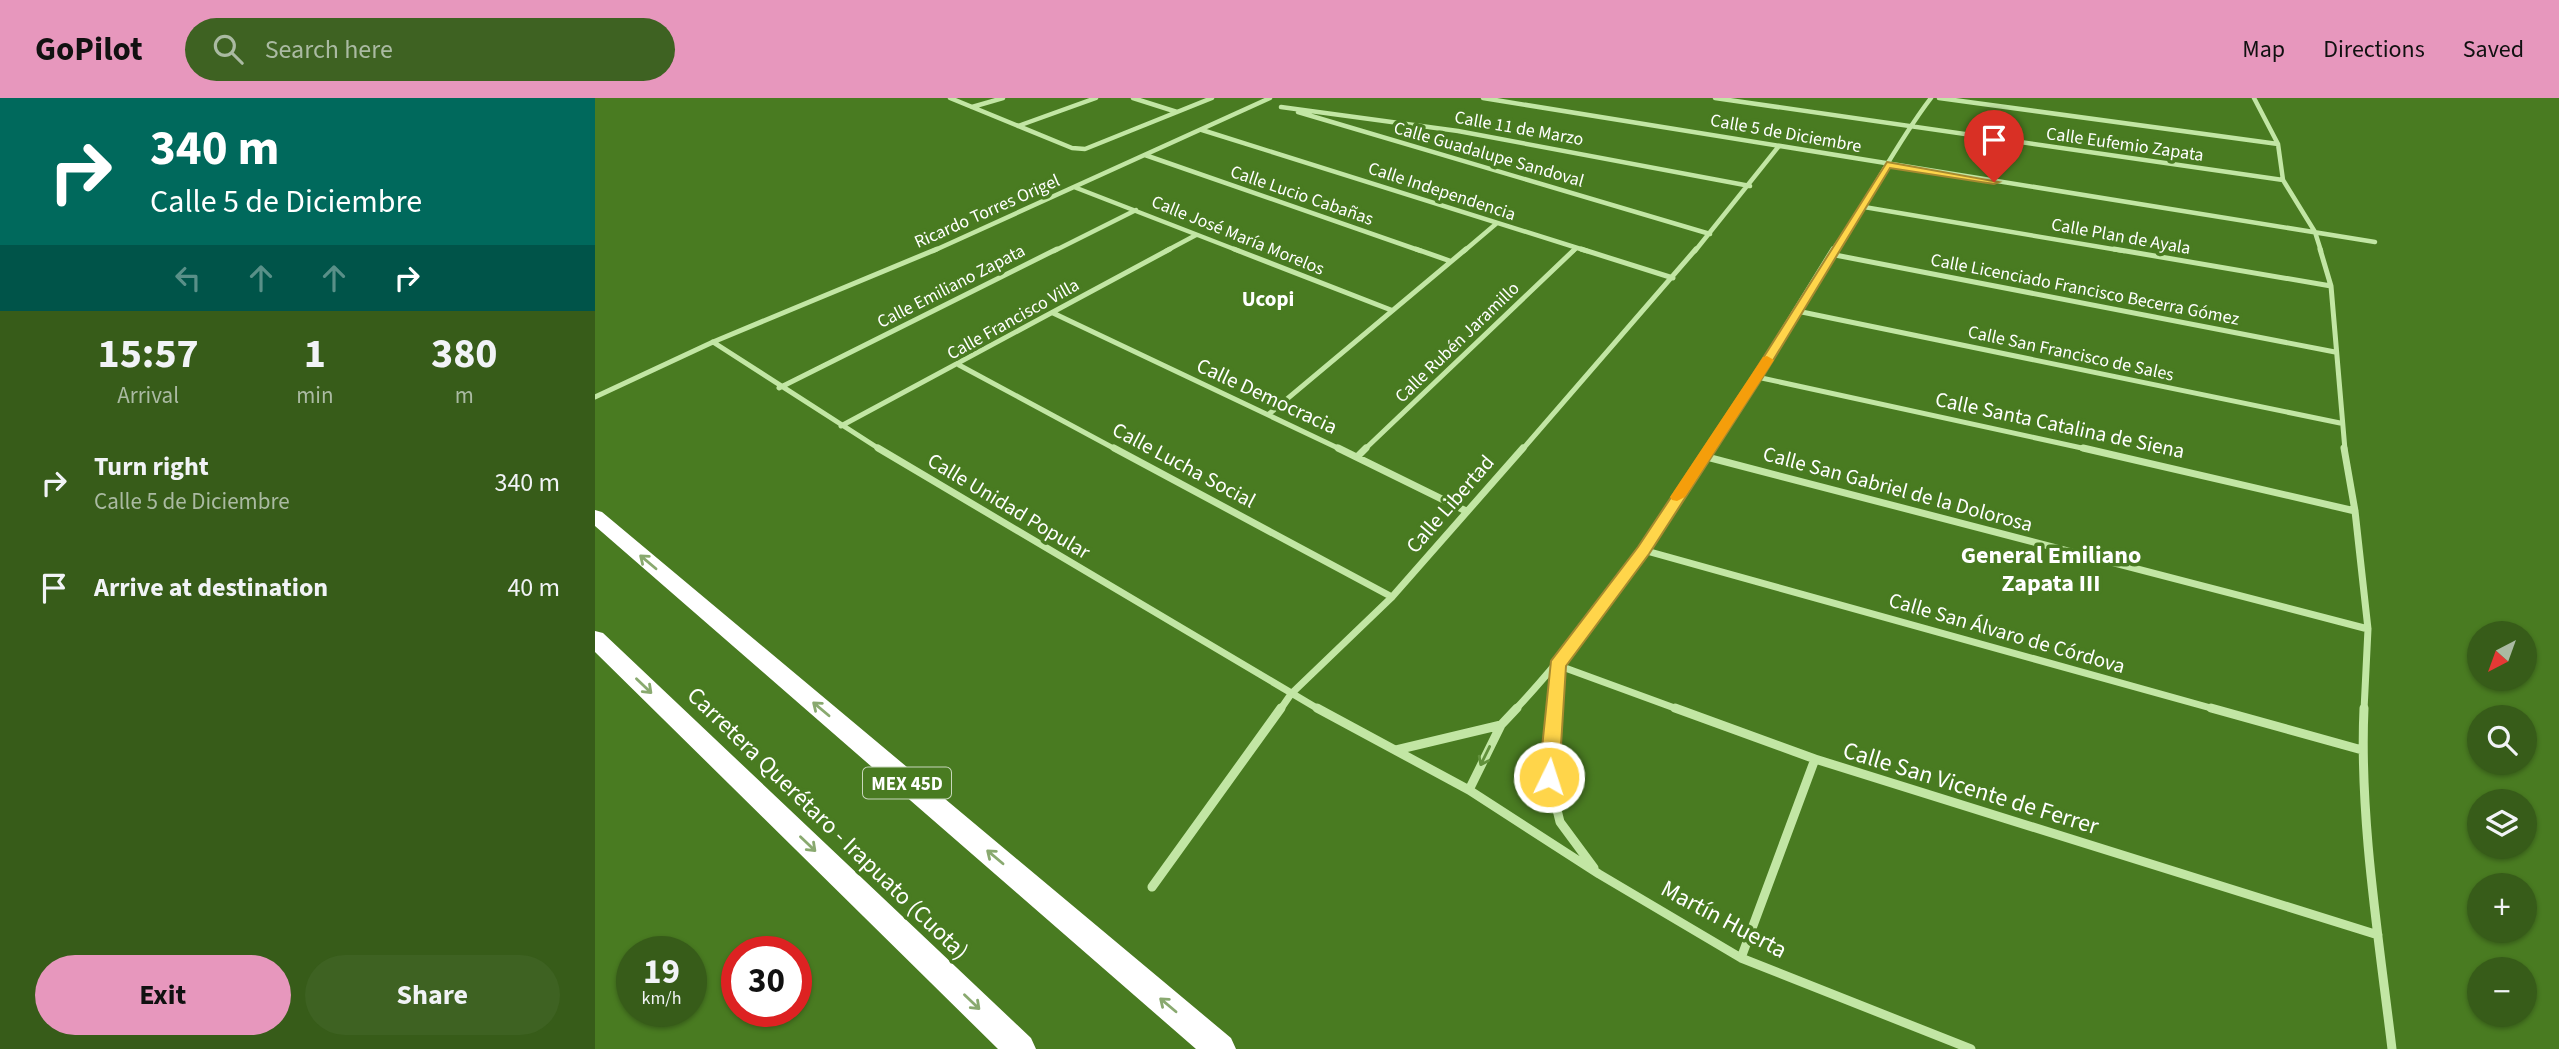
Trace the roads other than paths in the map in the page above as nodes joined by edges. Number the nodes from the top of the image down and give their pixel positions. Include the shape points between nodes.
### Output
1 (950, 98) edge
2 (1003, 98) edge
3 (1096, 98) edge
4 (1133, 98) edge
5 (1212, 98) edge
6 (1270, 98) edge
7 (1483, 98) edge
8 (1715, 98) edge
9 (1931, 98) edge
10 (1939, 98) edge
11 (2254, 98) edge
12 (1260, 102) junction
13 (972, 107) junction
14 (1281, 107) junction
15 (1178, 112) junction
16 (1017, 126) junction
17 (1908, 128) junction
18 (1202, 130) junction
19 (2278, 144) junction
20 (1779, 146) junction
21 (1144, 155) junction
22 (1887, 165) junction
23 (2283, 180) junction
24 (1750, 186) junction
25 (1074, 187) junction
26 (1864, 207) junction
27 (1136, 210) junction
28 (1497, 223) junction
29 (2315, 232) junction
30 (1710, 234) junction
31 (1196, 235) junction
32 (2375, 242) dead end
33 (1576, 248) junction
34 (1830, 254) junction
35 (1450, 261) junction
36 (1673, 278) junction
37 (2331, 286) junction
38 (1391, 310) junction
39 (1797, 311) junction
40 (1053, 313) junction
41 (712, 342) junction
42 (2335, 352) junction
43 (959, 365) junction
44 (1757, 377) junction
45 (779, 388) junction
46 (595, 397) edge
47 (1269, 414) junction
48 (2340, 424) junction
49 (841, 426) junction
50 (1358, 456) junction
51 (1703, 456) junction
52 (1466, 510) junction
53 (2355, 510) junction
54 (595, 516) edge
55 (1643, 550) junction
56 (1392, 597) junction
57 (2368, 629) junction
58 (595, 639) edge
59 (1557, 665) junction
60 (1291, 694) junction
61 (1501, 725) junction
62 (1396, 750) junction
63 (2362, 750) junction
64 (1815, 759) junction
65 (1469, 790) junction
66 (1599, 874) junction
67 (1152, 887) dead end
68 (2378, 935) junction
69 (1741, 958) junction
70 (1020, 1049) edge
71 (1220, 1049) edge
72 (1971, 1049) edge
73 (2392, 1049) edge

1 - 13 street
2 - 13 street
3 - 16 street
4 - 15 street
5 - 15 street
6 - 12 street, Ricardo Torres Origel
7 - 20 street, Calle 5 de Diciembre
8 - 17 street, Calle Eufemio Zapata
9 - 17 street
10 - 19 street
11 - 19 street
12 - 14 street, Calle Guadalupe Sandoval
12 - 18 street, Ricardo Torres Origel
13 - 16 street
14 - 24 street, Calle 11 de Marzo via 1359,115 1556,148
14 - 30 street, Calle Guadalupe Sandoval
15 - 16 street via 1085,149
17 - 22 street
17 - 23 street, Calle Eufemio Zapata
18 - 21 street, Ricardo Torres Origel
18 - 28 street, Calle Independencia
19 - 23 street
20 - 22 street, Calle 5 de Diciembre
20 - 24 street, Calle Libertad
21 - 25 street, Ricardo Torres Origel
21 - 35 street, Calle Lucio Cabañas
22 - 26 street
22 - 29 street, Calle 5 de Diciembre
23 - 29 street
24 - 30 street, Calle Libertad
25 - 27 street, Calle José María Morelos
25 - 41 street, Ricardo Torres Origel via 878,276
26 - 34 street
26 - 37 street, Calle Plan de Ayala
27 - 31 street, Calle José María Morelos
27 - 45 street, Calle Emiliano Zapata
28 - 33 street, Calle Independencia
28 - 35 street
29 - 32 street, Calle 5 de Diciembre
29 - 37 street
30 - 36 street, Calle Libertad
31 - 38 street, Calle José María Morelos
31 - 40 street, Calle Francisco Villa
33 - 36 street, Calle Independencia
33 - 50 street, Calle Rubén Jaramillo
34 - 39 street
34 - 42 street, Calle Licenciado Francisco Becerra Gómez
35 - 38 street
36 - 52 street, Calle Libertad
37 - 42 street
38 - 47 street
39 - 44 street
39 - 48 street, Calle San Francisco de Sales
40 - 43 street, Calle Francisco Villa
40 - 47 street, Calle Democracia
41 - 45 street, Calle Unidad Popular
41 - 46 street, Ricardo Torres Origel
42 - 48 street
43 - 49 street, Calle Francisco Villa
43 - 56 street, Calle Lucha Social
44 - 51 street
44 - 53 street, Calle Santa Catalina de Siena
45 - 49 street, Calle Unidad Popular
47 - 50 street, Calle Democracia
48 - 53 street
49 - 60 street, Calle Unidad Popular
50 - 52 street, Calle Democracia
51 - 55 street
51 - 57 street, Calle San Gabriel de la Dolorosa
52 - 56 street, Calle Libertad
53 - 57 street
71 -> 54 highway, MEX 45D
55 - 59 street
55 - 63 street, Calle San Álvaro de Córdova
56 - 60 street, Calle Libertad
57 - 63 street
58 -> 70 highway, Carretera Querétaro - Irapuato (Cuota)
59 - 61 street
59 - 64 street, Calle San Vicente de Ferrer
59 - 66 street, Martín Huerta via 1549,777 1560,822
60 - 62 street, Calle Unidad Popular
60 - 67 street, Calle Libertad
61 - 62 street
61 -> 65 street
62 - 65 street, Calle Unidad Popular
63 - 68 street
64 - 68 street, Calle San Vicente de Ferrer
64 - 69 street
65 - 66 street, Calle Unidad Popular
66 - 69 street, Martín Huerta
68 - 73 street
69 - 72 street, Martín Huerta

